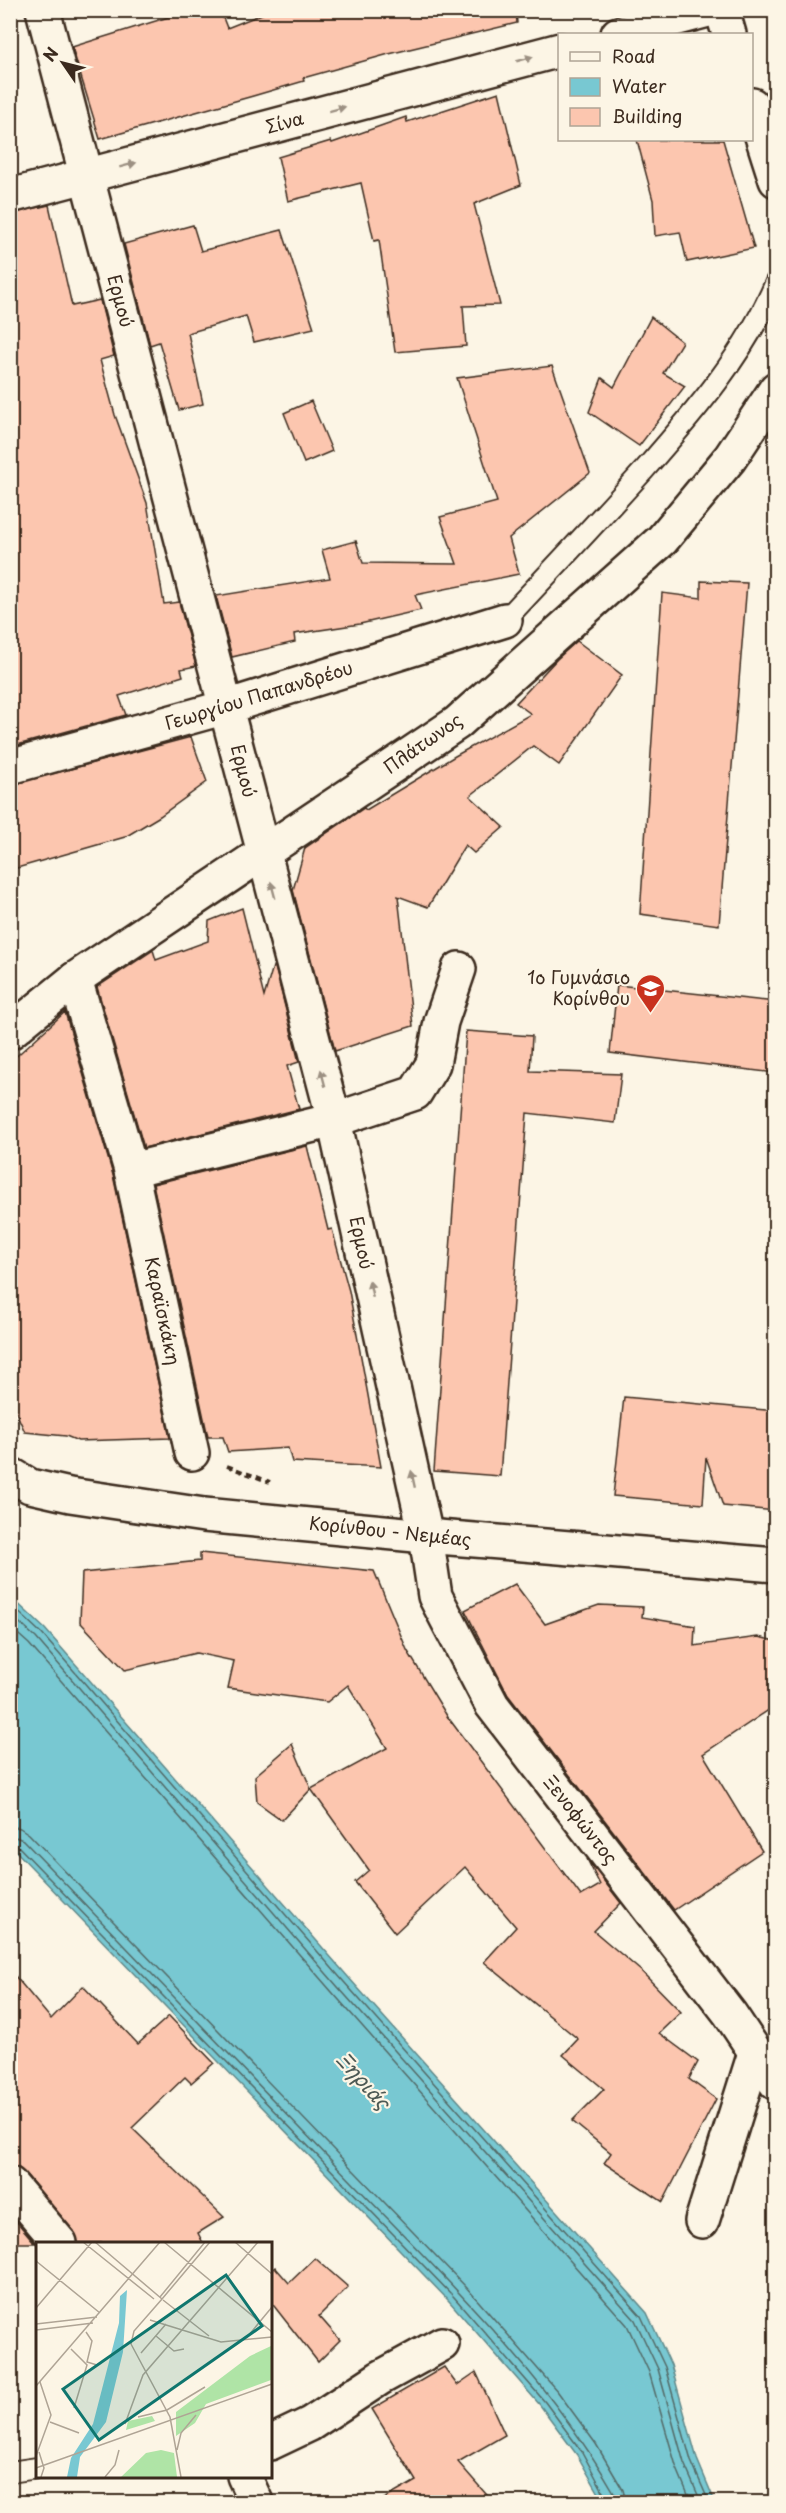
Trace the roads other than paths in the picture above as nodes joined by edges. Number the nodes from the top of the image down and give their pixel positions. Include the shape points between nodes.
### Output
1 (43, 10) edge
2 (708, 10) edge
3 (722, 10) edge
4 (622, 33) edge
5 (729, 33) edge
6 (558, 51) edge
7 (753, 108) edge
8 (87, 176) junction
9 (776, 180) edge
10 (10, 196) edge
11 (776, 282) edge
12 (776, 389) edge
13 (505, 620) joint
14 (226, 707) junction
15 (10, 767) edge
16 (263, 852) junction
17 (459, 969) dead end
18 (75, 980) junction
19 (10, 1032) edge
20 (334, 1120) junction
21 (131, 1170) junction
22 (192, 1453) dead end
23 (10, 1474) edge
24 (426, 1536) junction
25 (776, 1565) edge
26 (755, 2053) junction
27 (776, 2083) edge
28 (10, 2184) edge
29 (702, 2222) dead end
30 (59, 2242) edge
31 (442, 2344) dead end
32 (272, 2442) edge
33 (36, 2468) edge
34 (10, 2472) edge
35 (245, 2477) edge
36 (255, 2502) edge

1 - 8 street, Ερμού
2 - 4 street
3 - 5 street
8 -> 6 street, Σίνα
7 - 9 street
8 - 10 street, Σίνα
8 - 14 street, Ερμού
11 - 13 lane via 711,392 591,530
12 - 16 street, Πλάτωνος via 730,458 662,540 555,638 457,723
13 - 14 street, Γεωργίου Παπανδρέου
14 - 15 street, Γεωργίου Παπανδρέου
14 - 16 street, Ερμού
16 - 18 street, Πλάτωνος
20 -> 16 street, Ερμού
17 - 20 street via 441,1022 433,1064 415,1093
18 - 19 street, Πλάτωνος
18 - 21 street, Καραϊσκάκη
20 - 21 street
24 -> 20 street, Ερμού
21 - 22 street, Καραϊσκάκη
23 - 24 street, Κορίνθου - Νεμέας via 30,1486 70,1495 204,1515
24 - 25 street, Κορίνθου - Νεμέας
24 - 26 street, Ξενοφώντος via 435,1596 492,1705 730,2014
26 - 27 street, Ξενοφώντος
26 - 29 street
28 - 30 street
31 - 32 street via 380,2378 310,2424
33 - 34 lane
35 - 36 street

